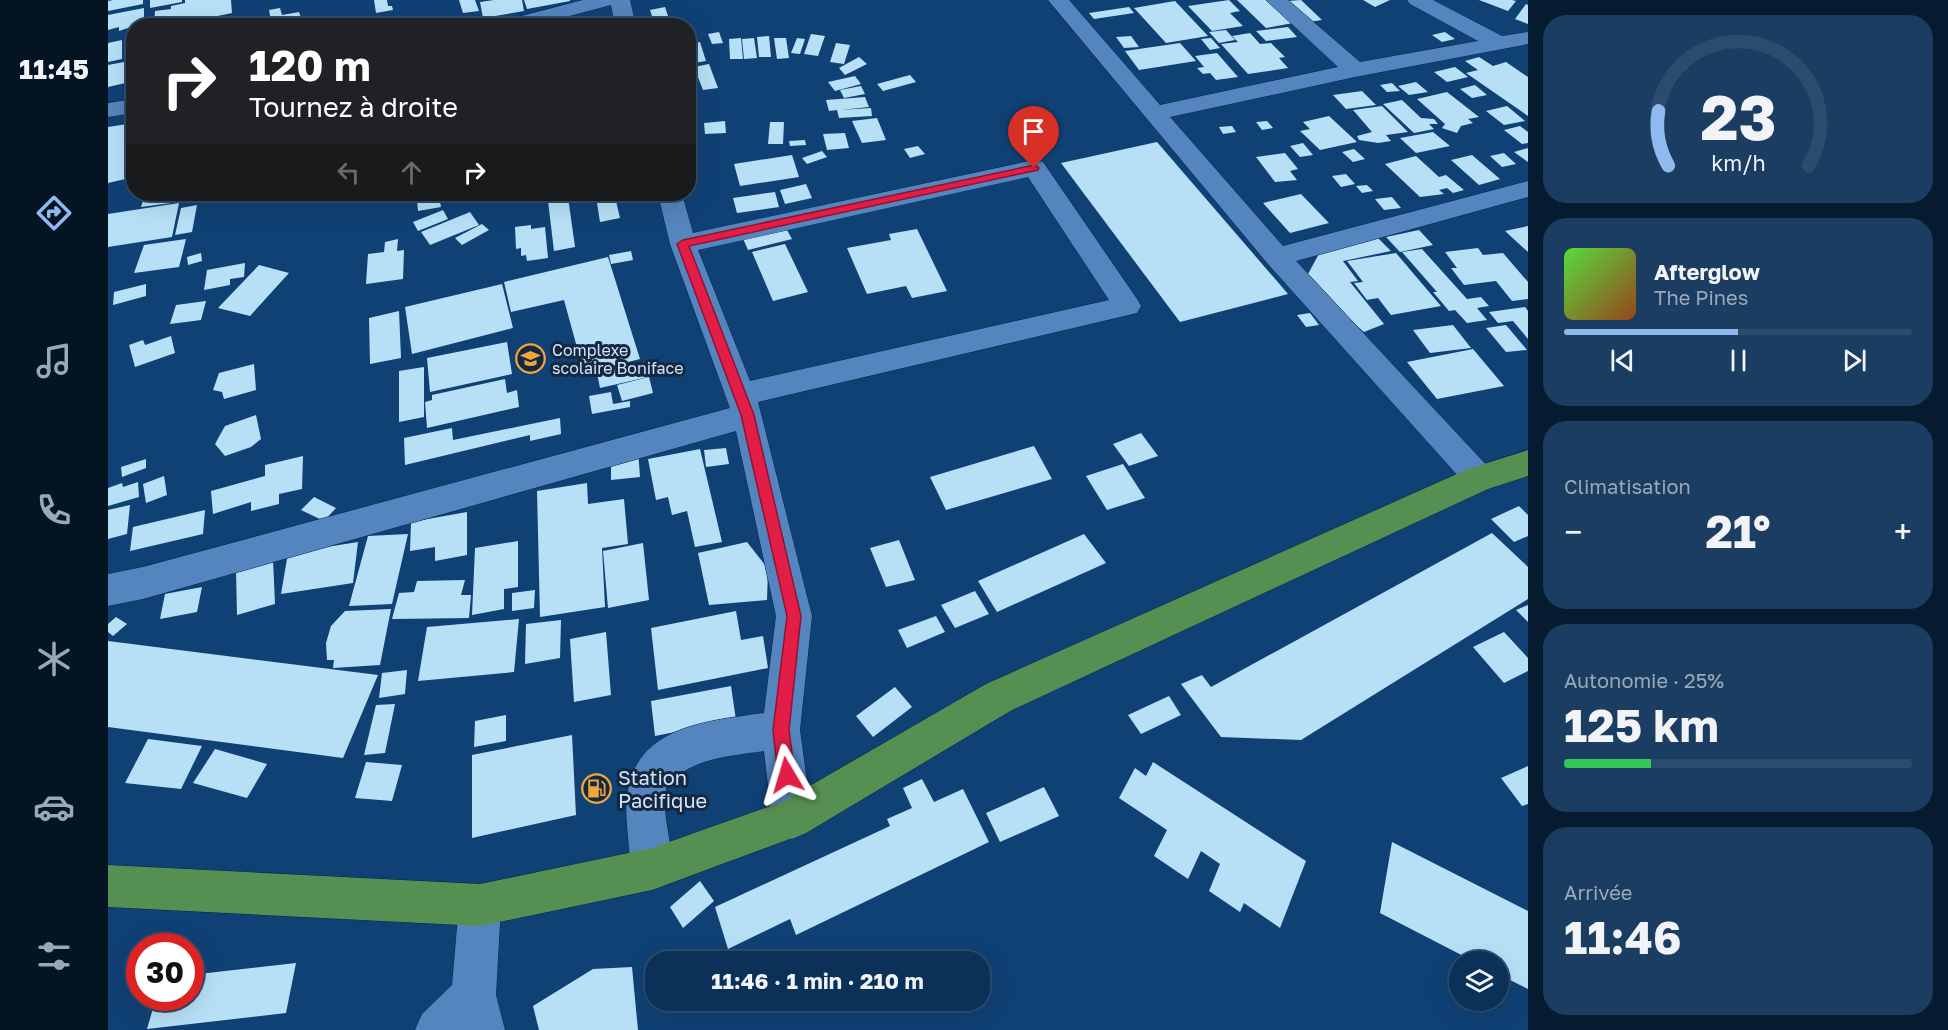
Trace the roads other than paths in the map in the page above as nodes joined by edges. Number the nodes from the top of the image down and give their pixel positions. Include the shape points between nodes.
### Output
1 (608, 0) edge
2 (620, 0) edge
3 (1058, 0) edge
4 (1276, 0) edge
5 (1417, 0) edge
6 (537, 18) edge
7 (624, 18) edge
8 (1528, 38) edge
9 (1499, 42) junction
10 (1355, 70) junction
11 (126, 107) edge
12 (108, 110) edge
13 (1154, 114) junction
14 (1528, 189) edge
15 (672, 201) edge
16 (683, 244) junction
17 (1276, 257) junction
18 (743, 405) junction
19 (1528, 463) edge
20 (1479, 478) junction
21 (108, 590) edge
22 (781, 730) junction
23 (792, 819) junction
24 (652, 869) junction
25 (108, 886) edge
26 (480, 904) junction
27 (478, 1013) edge
28 (438, 1030) edge

1 - 6 street
2 - 7 street
3 - 13 street
4 - 10 street
5 - 9 street
8 - 9 street
9 - 10 street
10 - 13 street
11 - 12 street
13 - 17 street
14 - 17 street
15 - 16 street
16 - 18 street
16 - 18 street via 1034,168 1127,306
17 - 20 street
18 - 21 street via 143,583
18 - 22 street via 794,616
19 - 20 main road
20 - 23 main road via 999,697
22 - 23 street
22 - 24 street via 692,746 661,760 646,788
23 - 24 main road
24 - 26 main road
25 - 26 main road
26 - 27 street
27 - 28 street

